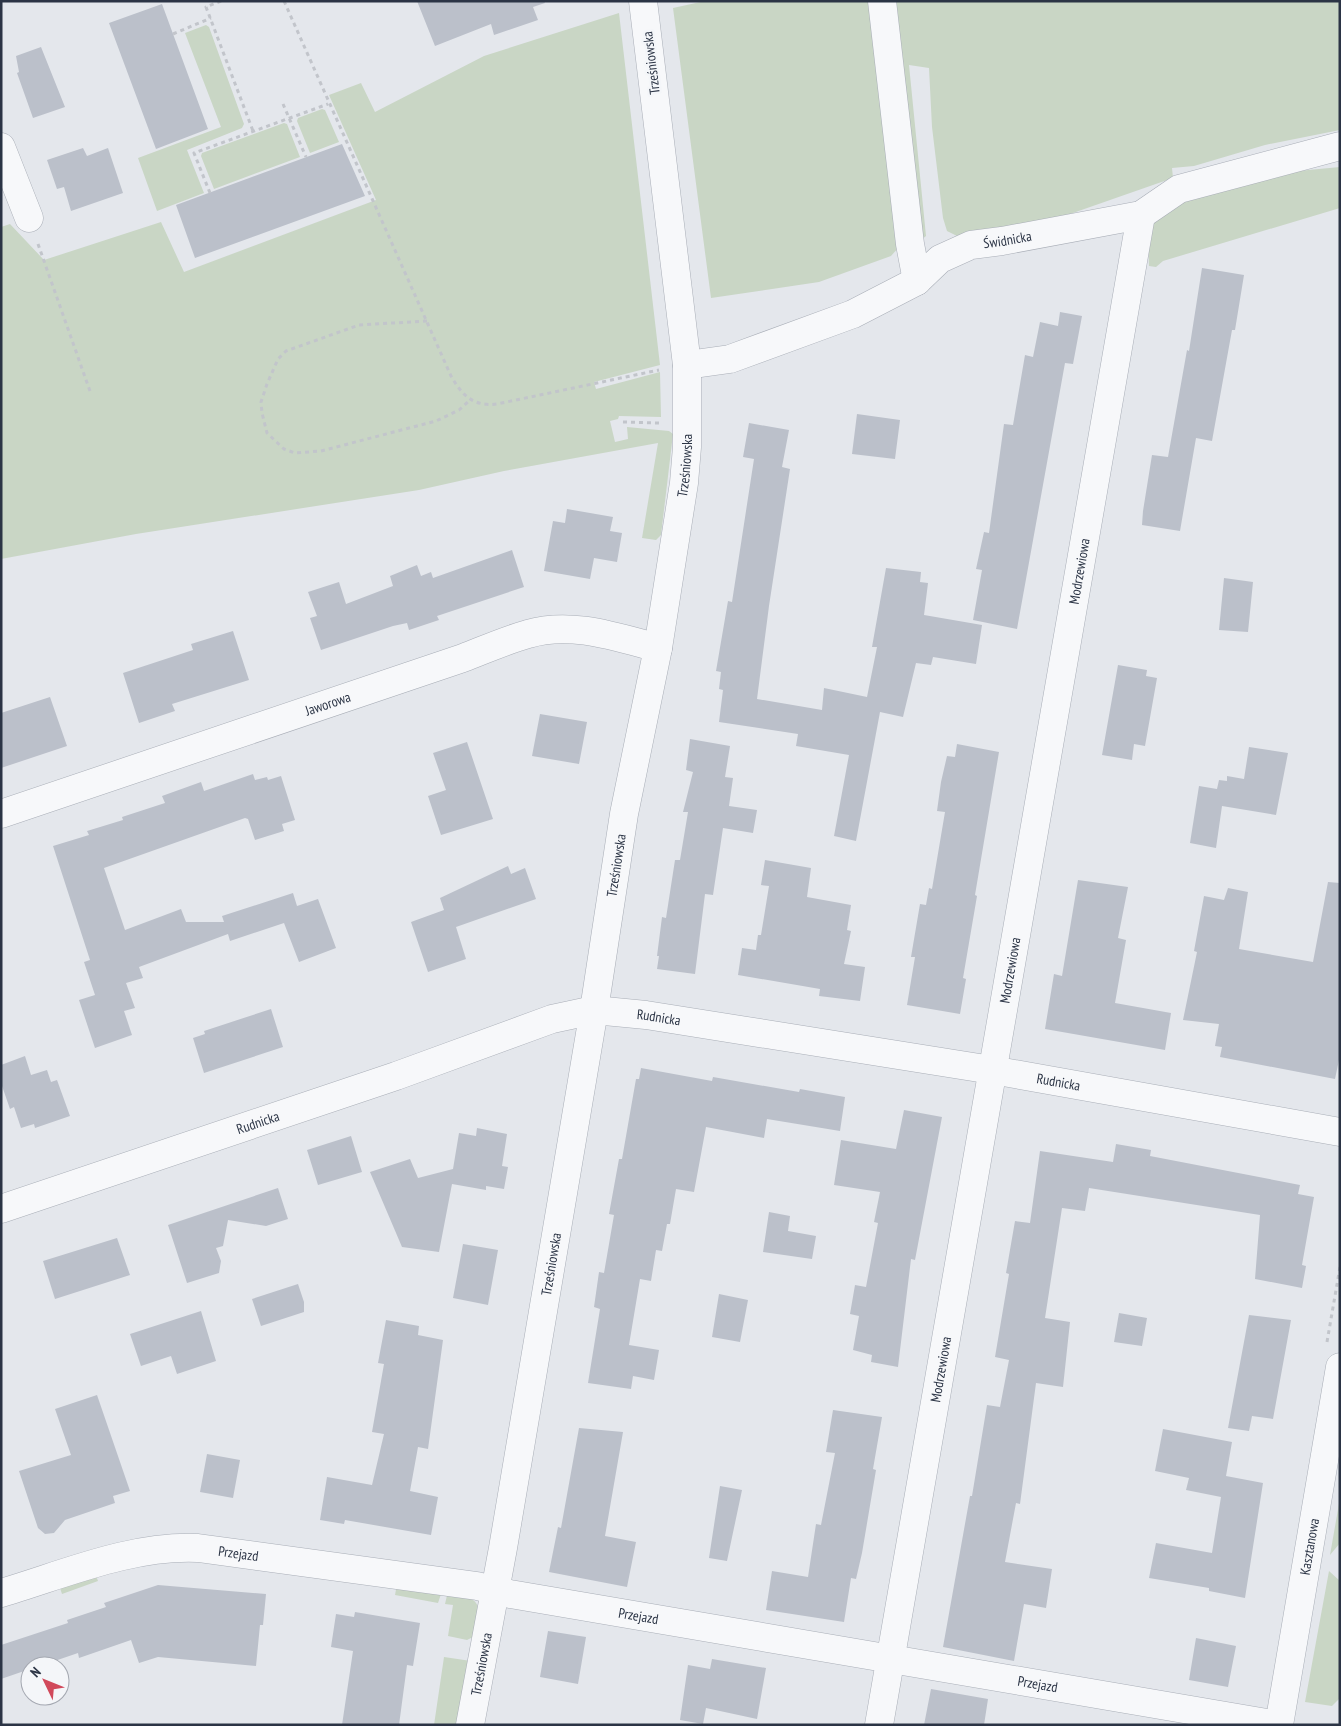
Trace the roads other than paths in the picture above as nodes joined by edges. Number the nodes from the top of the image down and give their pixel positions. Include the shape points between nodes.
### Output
1 (643, 1) edge
2 (882, 1) edge
3 (1340, 146) edge
4 (1, 147) edge
5 (1141, 215) junction
6 (30, 218) road end
7 (918, 282) junction
8 (675, 367) junction
9 (658, 648) junction
10 (1, 814) edge
11 (594, 1010) junction
12 (992, 1070) junction
13 (1340, 1132) edge
14 (1, 1209) edge
15 (1340, 1367) edge
16 (495, 1591) junction
17 (1, 1593) edge
18 (890, 1660) junction
19 (470, 1725) edge
20 (879, 1725) edge
21 (1278, 1725) edge

1 - 8 street, Trześniowska
2 - 7 street via 910,244
3 - 5 street, Świdnicka via 1178,189
4 - 6 street
5 - 7 street, Świdnicka via 971,245 940,259
5 - 12 street, Modrzewiowa
7 - 8 street, Świdnicka via 853,314 730,358
8 - 9 street, Trześniowska via 687,447
9 - 10 street, Jaworowa via 574,629 529,633
9 - 11 street, Trześniowska via 624,814
11 - 12 street, Rudnicka via 646,1015
11 - 14 street, Rudnicka via 552,1019 396,1076
11 - 16 street, Trześniowska
12 - 13 street, Rudnicka
12 - 18 street, Modrzewiowa
15 - 21 street, Kasztanowa
16 - 17 street, Przejazd via 256,1554 176,1547 134,1553
16 - 18 street, Przejazd
16 - 19 street, Trześniowska
18 - 20 street, Modrzewiowa
18 - 21 street, Przejazd

